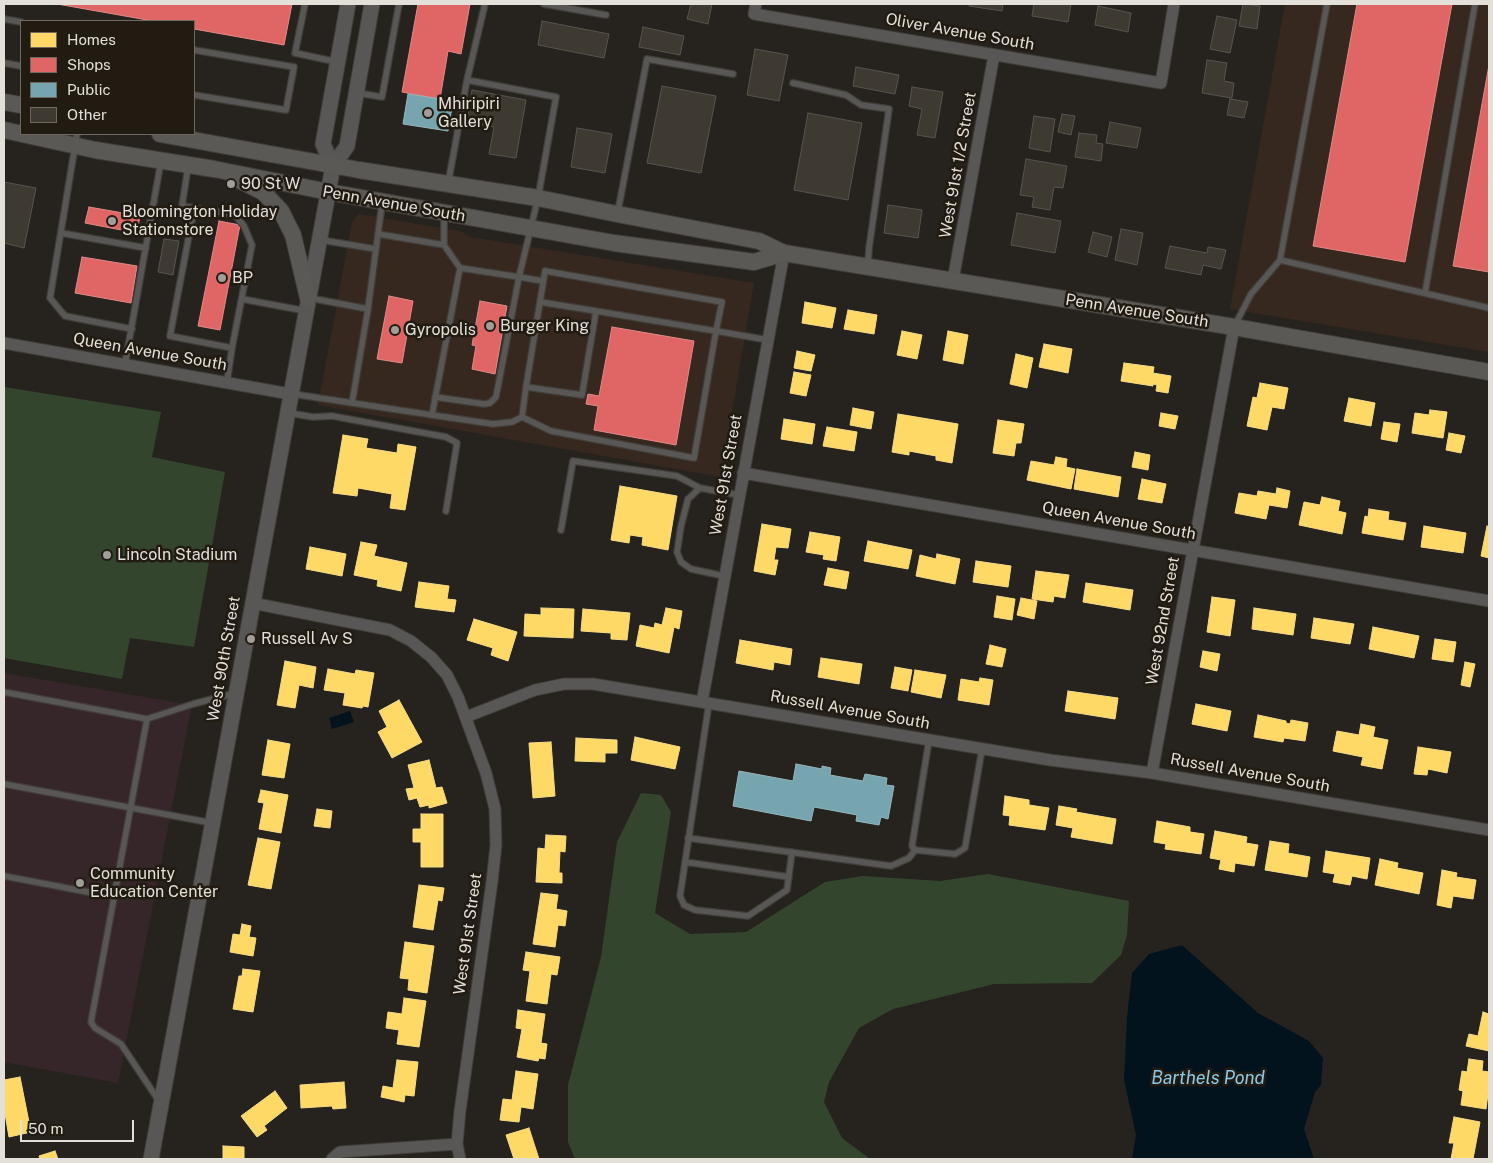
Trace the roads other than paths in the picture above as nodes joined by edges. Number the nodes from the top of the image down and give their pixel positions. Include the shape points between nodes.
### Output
1 (305, 4) edge
2 (348, 4) edge
3 (372, 4) edge
4 (399, 4) edge
5 (485, 4) edge
6 (544, 4) edge
7 (1174, 4) edge
8 (1327, 4) edge
9 (1475, 4) edge
10 (755, 9) edge
11 (606, 15) dead end
12 (4, 19) edge
13 (20, 22) edge
14 (195, 50) edge
15 (296, 53) junction
16 (994, 55) junction
17 (337, 62) junction
18 (4, 63) edge
19 (20, 66) edge
20 (294, 67) junction
21 (733, 74) dead end
22 (467, 80) junction
23 (793, 83) dead end
24 (356, 92) junction
25 (195, 95) edge
26 (4, 102) edge
27 (20, 105) edge
28 (4, 130) edge
29 (20, 132) edge
30 (40, 135) edge
31 (165, 135) edge
32 (76, 140) edge
33 (161, 161) junction
34 (188, 165) junction
35 (333, 166) junction
36 (214, 169) junction
37 (448, 184) junction
38 (329, 192) junction
39 (538, 198) junction
40 (383, 202) junction
41 (194, 208) junction
42 (444, 212) junction
43 (617, 214) junction
44 (529, 229) junction
45 (61, 233) junction
46 (378, 234) junction
47 (319, 239) junction
48 (444, 245) junction
49 (146, 248) junction
50 (376, 249) junction
51 (784, 253) junction
52 (1280, 260) junction
53 (868, 266) junction
54 (460, 268) junction
55 (519, 277) junction
56 (953, 280) junction
57 (543, 281) junction
58 (1425, 293) junction
59 (242, 299) junction
60 (540, 302) junction
61 (307, 304) junction
62 (1489, 308) edge
63 (368, 309) junction
64 (596, 311) junction
65 (1234, 327) junction
66 (132, 329) junction
67 (716, 331) junction
68 (768, 340) junction
69 (4, 342) edge
70 (232, 348) junction
71 (125, 364) junction
72 (1489, 372) edge
73 (227, 382) junction
74 (526, 386) junction
75 (290, 394) junction
76 (436, 397) junction
77 (352, 403) junction
78 (287, 413) junction
79 (432, 415) junction
80 (522, 417) junction
81 (743, 473) junction
82 (700, 488) junction
83 (739, 495) junction
84 (446, 512) dead end
85 (561, 530) dead end
86 (1192, 550) junction
87 (724, 576) junction
88 (1489, 601) edge
89 (252, 603) junction
90 (4, 692) edge
91 (236, 693) junction
92 (705, 702) junction
93 (466, 717) junction
94 (147, 718) junction
95 (929, 740) junction
96 (982, 749) junction
97 (1152, 773) junction
98 (4, 784) edge
99 (130, 808) junction
100 (212, 823) junction
101 (1489, 830) edge
102 (688, 838) junction
103 (916, 850) junction
104 (792, 852) junction
105 (685, 862) junction
106 (4, 876) edge
107 (789, 876) junction
108 (114, 898) junction
109 (161, 1103) junction
110 (457, 1144) junction
111 (150, 1159) edge
112 (332, 1159) edge
113 (460, 1159) edge

1 - 15 lane
2 - 17 street
3 - 24 street, West 90th Street
4 - 24 lane via 382,97
5 - 22 lane
6 - 11 lane
7 - 16 street, Oliver Avenue South via 1160,83
8 - 52 lane
9 - 58 lane
10 - 16 street, Oliver Avenue South
12 - 13 lane
14 - 20 lane
15 - 17 lane
15 - 20 lane
16 - 56 street, West 91st 1/2 Street
17 - 35 street via 323,144
18 - 19 lane
20 - 25 lane via 286,110
21 - 43 lane via 647,60
22 - 37 lane
22 - 39 lane via 556,97
23 - 53 lane via 846,95 861,105 889,109
24 - 35 street, West 90th Street via 347,146
26 - 27 main road
28 - 29 main road, Penn Avenue South
30 - 32 main road, Penn Avenue South
31 - 35 main road, Penn Avenue South
32 - 33 main road, Penn Avenue South
32 - 45 lane
33 - 34 main road, Penn Avenue South
33 - 49 lane
34 - 36 main road, Penn Avenue South
34 - 41 lane via 182,206
35 - 37 main road, Penn Avenue South
35 - 38 street, West 90th Street
36 - 38 main road, Penn Avenue South
36 - 61 main road via 263,192 281,211 293,234
37 - 39 main road, Penn Avenue South
38 - 40 main road, Penn Avenue South
38 - 47 street, West 90th Street
39 - 43 main road, Penn Avenue South
39 - 44 lane
40 - 42 main road, Penn Avenue South
40 - 46 lane
41 - 59 lane via 235,215 244,226 252,245
41 - 70 lane via 170,336
42 - 44 main road, Penn Avenue South
42 - 48 lane
43 - 51 main road, Penn Avenue South via 759,241
44 - 51 main road, Penn Avenue South via 754,262
44 - 55 lane
45 - 49 lane
45 - 66 lane via 50,298 65,316
46 - 48 lane
46 - 50 lane
47 - 50 lane
47 - 61 street, West 90th Street
48 - 54 lane
49 - 66 lane
50 - 63 lane
51 - 53 main road, Penn Avenue South
51 - 68 street, West 91st Street
52 - 58 lane
52 - 65 lane via 1251,294
53 - 56 main road, Penn Avenue South
54 - 55 lane
54 - 76 lane
55 - 57 lane
55 - 76 lane via 496,398 484,404
56 - 65 main road, Penn Avenue South
57 - 60 lane
57 - 67 lane via 545,271 722,302
58 - 62 lane
59 - 61 lane
59 - 70 lane
60 - 64 lane
60 - 74 lane
61 - 63 lane
61 - 75 street, West 90th Street
63 - 77 lane
64 - 67 lane
64 - 74 lane via 582,395
65 - 72 main road, Penn Avenue South
65 - 86 street, West 92nd Street
66 - 71 lane
67 - 68 lane
67 - 80 lane via 694,458 552,431
68 - 81 street, West 91st Street
69 - 71 street, Queen Avenue South
70 - 73 lane
71 - 73 street, Queen Avenue South
73 - 75 street, Queen Avenue South
74 - 80 lane
75 - 77 lane
75 - 78 street, West 90th Street
76 - 79 lane
77 - 79 lane
78 - 84 lane via 332,416 446,437 457,443
78 - 89 street, West 90th Street
79 - 80 lane via 493,424 512,422
81 - 83 street, West 91st Street
81 - 86 street, Queen Avenue South
82 - 83 lane
82 - 85 lane via 677,476 573,461
82 - 87 lane via 688,499 677,552 681,562 691,569
83 - 87 street, West 91st Street
86 - 88 street, Queen Avenue South
86 - 97 street, West 92nd Street
87 - 92 street, West 91st Street
89 - 91 street, West 90th Street
89 - 93 street via 390,630 412,641 446,675
90 - 94 lane
91 - 94 lane
91 - 100 street, West 90th Street
92 - 93 street, Russell Avenue South via 593,684 564,684 526,694
92 - 95 street, Russell Avenue South
92 - 102 lane
93 - 110 street, West 91st Street via 495,809 496,845
94 - 99 lane
95 - 96 street, Russell Avenue South
95 - 103 lane via 912,846
96 - 97 street, Russell Avenue South
96 - 103 lane via 965,848 955,854
97 - 101 street, Russell Avenue South
98 - 99 lane
99 - 100 lane
99 - 108 lane
100 - 109 street, West 90th Street
102 - 104 lane
102 - 105 lane
103 - 104 lane via 892,866
104 - 107 lane
105 - 107 lane
105 - 107 lane via 680,896 684,905 695,910 748,916 787,890
106 - 108 lane
108 - 109 lane via 91,1022 121,1044
109 - 111 street, West 90th Street
110 - 112 street via 340,1152
110 - 113 street, West 91st Street

